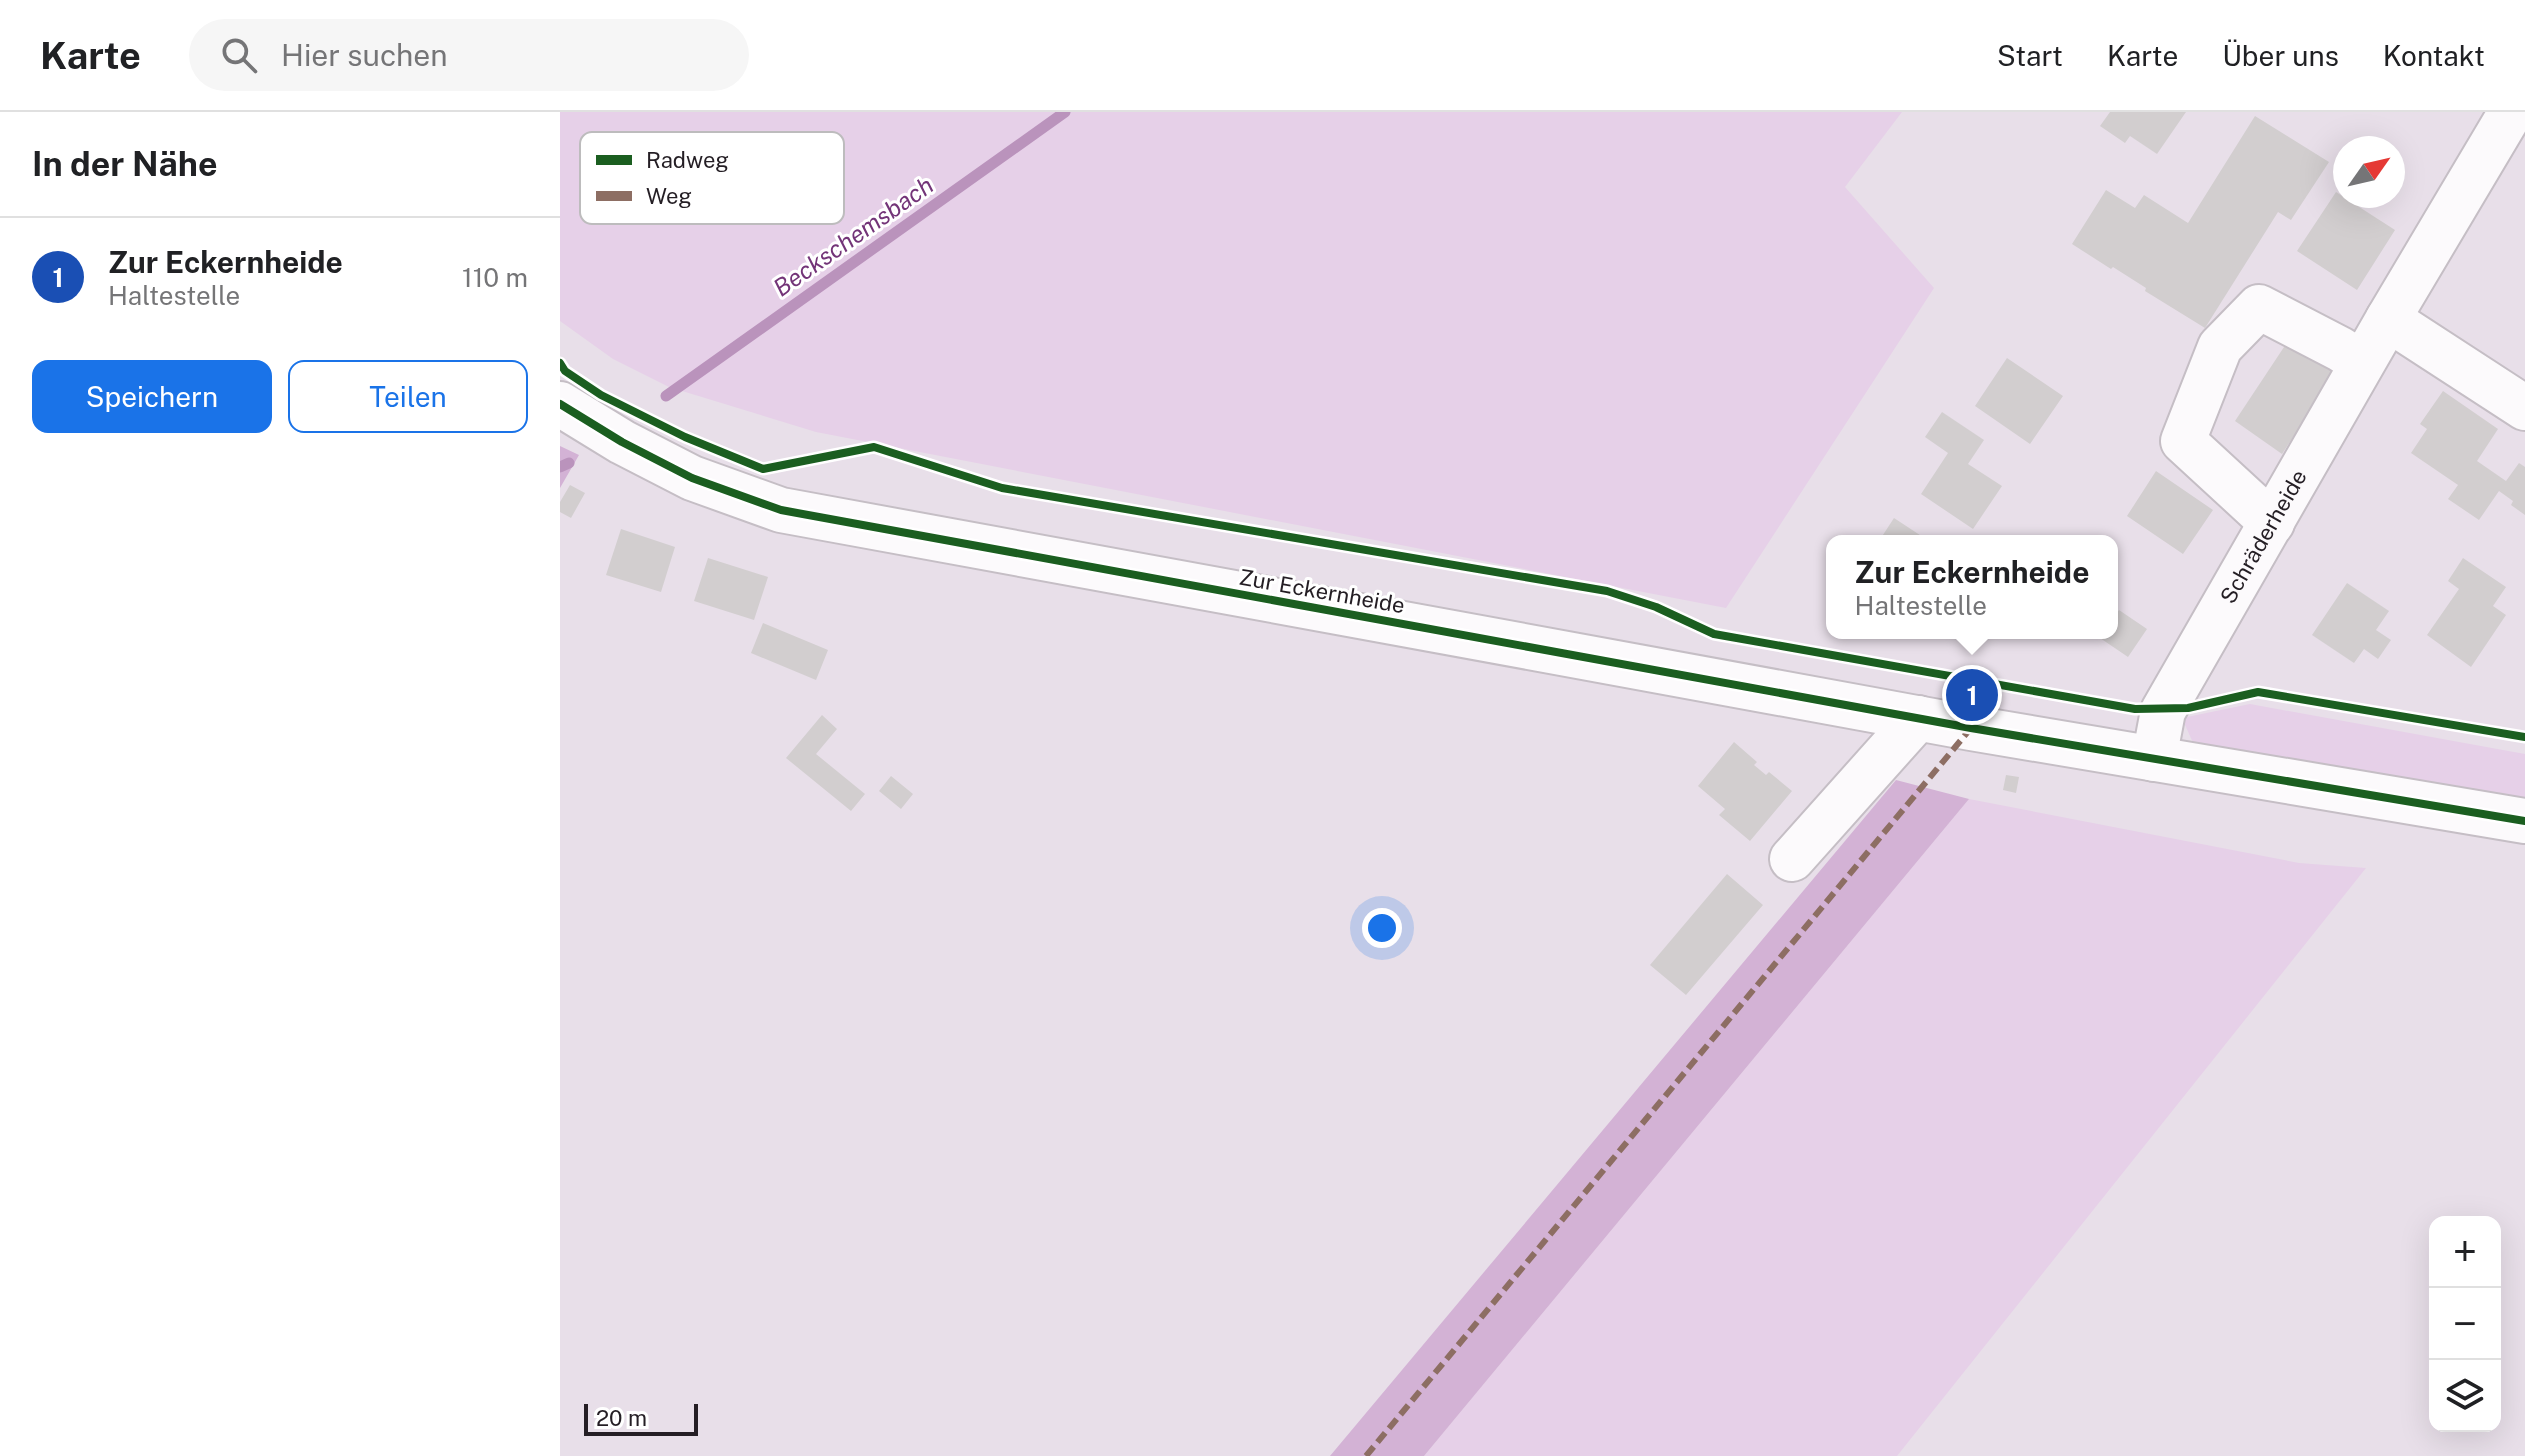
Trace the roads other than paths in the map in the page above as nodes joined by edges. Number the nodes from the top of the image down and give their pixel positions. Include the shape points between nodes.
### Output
1 (2511, 112) edge
2 (2388, 319) junction
3 (2362, 363) junction
4 (560, 404) edge
5 (2525, 408) edge
6 (2272, 523) junction
7 (1918, 718) junction
8 (2154, 759) junction
9 (2525, 821) edge
10 (1792, 859) dead end

1 - 2 street, Schräderheide
2 - 3 street, Schräderheide
2 - 5 street
3 - 6 street, Schräderheide
3 - 6 street via 2259,307 2220,347 2183,441
4 - 7 street, Zur Eckernheide via 692,478 781,510
6 - 8 street, Schräderheide via 2163,711
7 - 8 street, Zur Eckernheide
7 - 10 street
8 - 9 street, Zur Eckernheide

